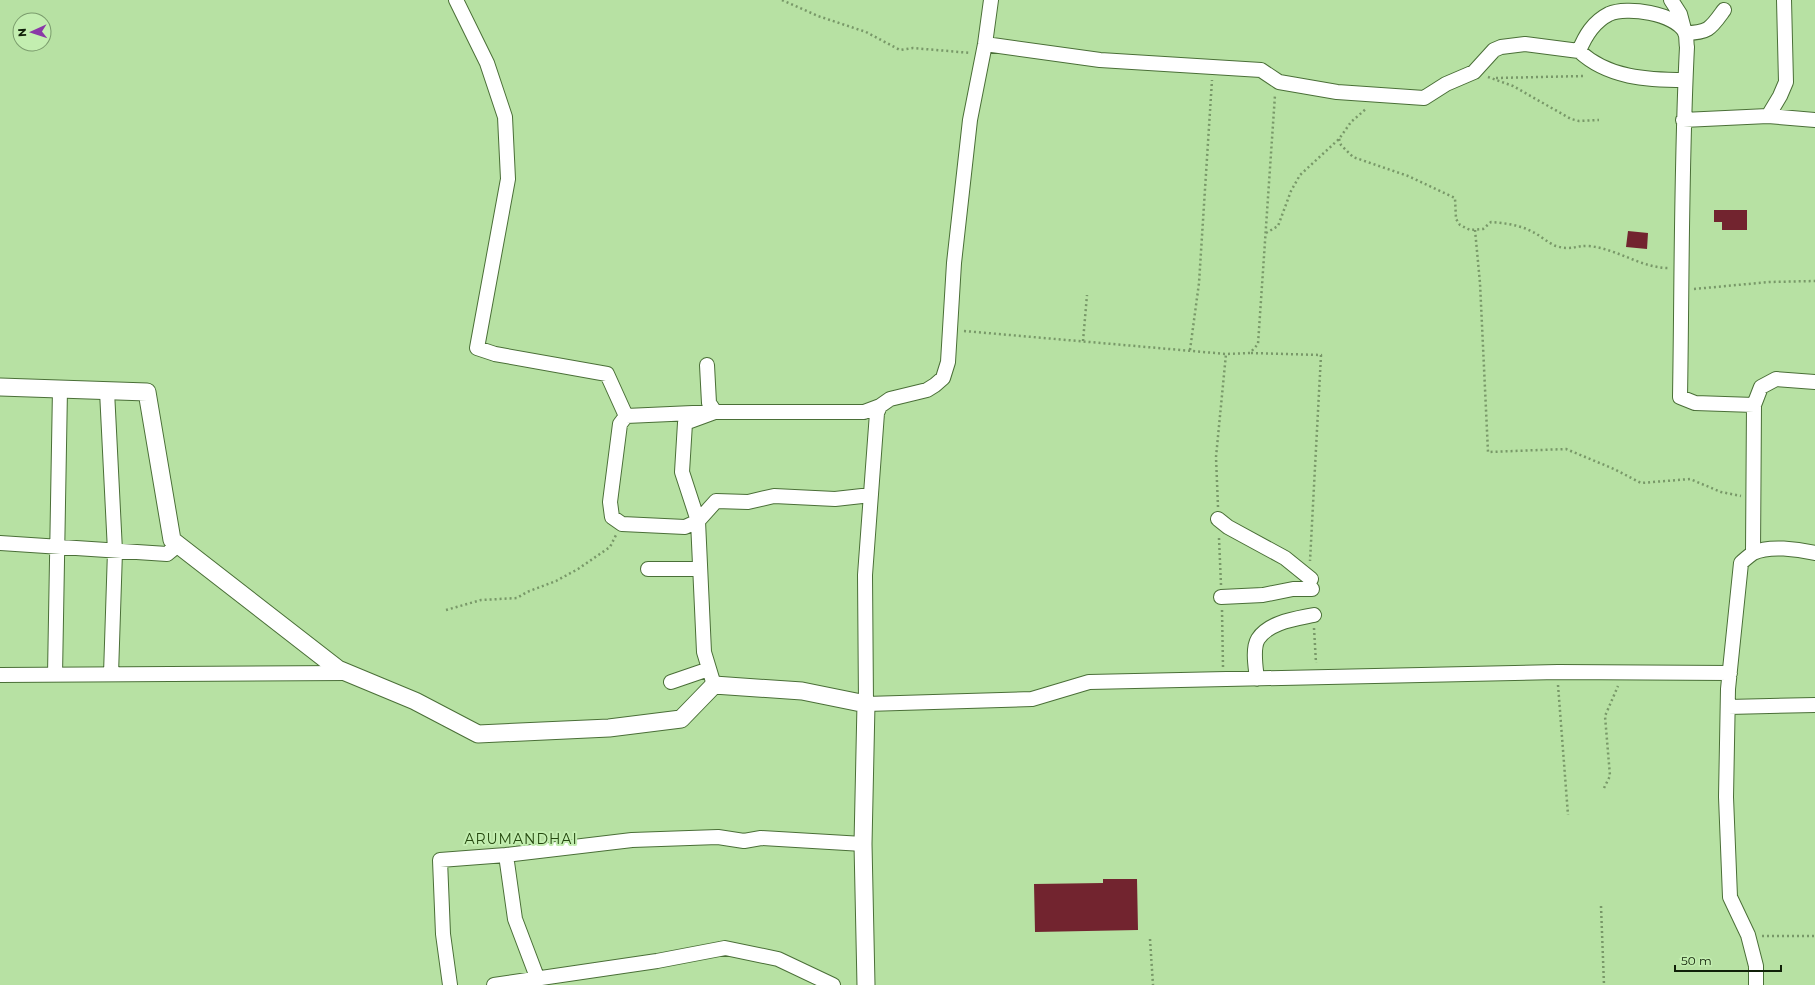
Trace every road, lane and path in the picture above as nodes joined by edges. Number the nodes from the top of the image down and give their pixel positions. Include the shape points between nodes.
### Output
1 (456, 0) edge
2 (782, 0) edge
3 (990, 0) edge
4 (1671, 0) edge
5 (1784, 0) edge
6 (1724, 10) dead end
7 (1686, 33) junction
8 (985, 44) junction
9 (1579, 51) junction
10 (1213, 66) junction
11 (1468, 75) junction
12 (1584, 76) dead end
13 (1493, 78) junction
14 (1685, 80) junction
15 (1280, 82) junction
16 (1379, 95) junction
17 (1768, 116) junction
18 (1599, 120) dead end
19 (1683, 120) junction
20 (1815, 120) edge
21 (1339, 139) junction
22 (1475, 230) junction
23 (1265, 233) junction
24 (1681, 268) junction
25 (1815, 281) edge
26 (1682, 290) junction
27 (1087, 295) dead end
28 (951, 330) junction
29 (1083, 341) junction
30 (1190, 350) junction
31 (1250, 353) junction
32 (708, 365) dead end
33 (1815, 382) edge
34 (0, 387) edge
35 (60, 389) junction
36 (107, 391) junction
37 (1754, 405) junction
38 (880, 406) junction
39 (715, 412) junction
40 (626, 416) junction
41 (871, 495) junction
42 (1753, 498) junction
43 (1218, 519) dead end
44 (698, 521) junction
45 (622, 524) junction
46 (0, 543) edge
47 (178, 545) junction
48 (57, 546) junction
49 (115, 551) junction
50 (1753, 553) junction
51 (1815, 553) edge
52 (700, 568) junction
53 (648, 569) dead end
54 (1312, 584) junction
55 (1221, 597) dead end
56 (446, 610) dead end
57 (1314, 615) joint
58 (709, 669) junction
59 (1558, 672) junction
60 (1623, 672) junction
61 (346, 673) junction
62 (1730, 673) junction
63 (111, 674) junction
64 (0, 675) edge
65 (55, 675) junction
66 (1317, 678) junction
67 (1257, 679) junction
68 (671, 682) dead end
69 (714, 685) junction
70 (866, 704) junction
71 (1815, 705) edge
72 (1728, 707) junction
73 (1604, 788) dead end
74 (1568, 815) dead end
75 (863, 844) junction
76 (506, 855) junction
77 (1601, 906) dead end
78 (1748, 935) junction
79 (1815, 936) edge
80 (1150, 940) dead end
81 (539, 981) edge
82 (450, 985) edge
83 (494, 985) edge
84 (833, 985) edge
85 (866, 985) edge
86 (1153, 985) edge
87 (1604, 985) edge
88 (1756, 985) edge

1 - 40 street via 487,63 505,117 508,180 477,348 495,354 607,374
2 - 8 path via 818,16 866,32 900,50 913,48 974,53
3 - 8 street
4 - 7 street via 1680,14
5 - 17 street via 1786,82
6 - 7 street via 1710,29 1701,33
7 - 9 street via 1680,26 1655,13 1625,10 1609,14 1598,21 1586,34
7 - 14 street
8 - 10 street via 1100,60
8 - 28 street via 969,127 954,263
9 - 11 street via 1509,44 1494,50 1481,66
9 - 14 street via 1589,61 1631,77
10 - 15 street via 1261,70
10 - 30 path via 1199,283
11 - 13 path
11 - 16 street via 1424,98
12 - 13 path
13 - 18 path via 1514,86 1571,119
14 - 19 street
15 - 16 street via 1337,92
15 - 23 path via 1274,97
16 - 21 path via 1351,122
17 - 19 street
17 - 20 street
19 - 24 street
21 - 22 path via 1341,145 1353,157 1408,176 1455,198 1456,219 1460,225
21 - 23 path via 1300,175 1278,226
22 - 24 path via 1483,229 1491,222 1504,223 1533,232 1568,250 1588,246 1622,254 1658,268
22 - 42 path via 1488,452 1566,449 1641,483 1690,479 1722,492
23 - 31 path via 1258,344
24 - 26 street
25 - 26 path via 1769,282
26 - 37 street via 1680,397 1695,403
27 - 29 path
28 - 29 path
28 - 38 street via 948,362 943,378 927,390 890,400
29 - 30 path
30 - 31 path via 1226,354
31 - 54 path via 1321,355 1309,554
32 - 39 street via 710,403
33 - 37 street via 1776,379 1761,387
34 - 35 street
35 - 36 street
35 - 48 street
36 - 47 street via 147,392 172,540
36 - 49 street
37 - 42 street
38 - 39 street via 864,412
38 - 41 street via 877,414
39 - 40 street
39 - 44 street via 686,423 682,472
40 - 45 street via 620,424 610,502 612,517
41 - 44 street via 834,499 774,496 748,502 716,500
41 - 70 street via 866,576
42 - 50 street
43 - 54 street via 1286,558
44 - 45 street via 685,527
44 - 52 street
45 - 56 path via 610,547 556,581 517,598 481,600
46 - 48 street
47 - 49 street via 167,554
47 - 61 street
48 - 49 street
48 - 65 street
49 - 63 street
50 - 51 street via 1796,548
50 - 62 street via 1741,563
52 - 53 street
52 - 58 street via 704,652
54 - 55 street via 1263,595
57 - 66 path
57 - 67 street via 1286,621 1269,629 1257,640
58 - 68 street
58 - 69 street
59 - 60 street
59 - 66 street
59 - 74 path
60 - 62 street
60 - 73 path via 1605,716 1610,776
61 - 63 street
61 - 69 street via 415,701 478,734 609,728 681,719
62 - 72 street
63 - 65 street
64 - 65 street
66 - 67 street
67 - 70 street via 1089,682 1032,699
69 - 70 street via 802,691
70 - 75 street
71 - 72 street
72 - 78 street via 1726,797 1730,897
75 - 76 street via 761,838 744,841 718,837 632,840
75 - 85 street
76 - 81 street via 515,919
76 - 82 street via 440,860 443,934
77 - 87 path
78 - 79 path
78 - 88 street via 1756,966
80 - 86 path
81 - 83 street
81 - 84 street via 725,948 778,959

